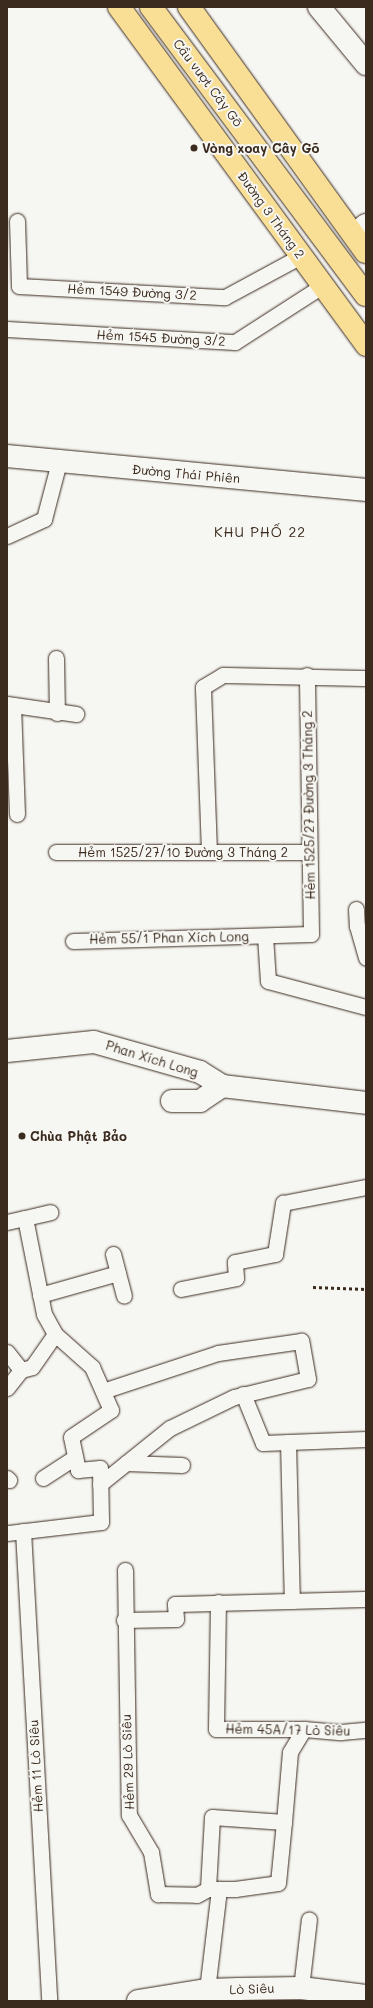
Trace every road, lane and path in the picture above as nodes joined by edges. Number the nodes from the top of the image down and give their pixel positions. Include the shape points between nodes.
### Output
1 (119, 7) edge
2 (151, 7) edge
3 (189, 7) edge
4 (319, 7) edge
5 (366, 64) edge
6 (17, 221) dead end
7 (362, 237) edge
8 (301, 256) junction
9 (322, 286) junction
10 (366, 295) edge
11 (7, 329) edge
12 (366, 346) edge
13 (7, 456) edge
14 (59, 462) junction
15 (366, 490) edge
16 (7, 536) edge
17 (56, 658) dead end
18 (306, 675) junction
19 (366, 678) edge
20 (10, 705) edge
21 (57, 713) junction
22 (76, 714) dead end
23 (17, 814) dead end
24 (56, 852) dead end
25 (209, 852) junction
26 (309, 852) junction
27 (356, 909) dead end
28 (311, 934) joint
29 (265, 936) junction
30 (74, 940) dead end
31 (366, 958) edge
32 (366, 1007) edge
33 (7, 1051) edge
34 (222, 1086) junction
35 (172, 1101) dead end
36 (366, 1103) edge
37 (366, 1187) edge
38 (50, 1212) dead end
39 (25, 1218) junction
40 (7, 1222) edge
41 (113, 1254) dead end
42 (118, 1273) junction
43 (313, 1287) dead end
44 (181, 1289) dead end
45 (366, 1289) edge
46 (40, 1295) junction
47 (124, 1296) dead end
48 (55, 1334) junction
49 (7, 1352) edge
50 (20, 1370) junction
51 (7, 1388) edge
52 (102, 1391) junction
53 (243, 1394) junction
54 (366, 1439) edge
55 (288, 1442) junction
56 (75, 1457) junction
57 (126, 1463) junction
58 (182, 1465) dead end
59 (43, 1478) dead end
60 (100, 1484) junction
61 (23, 1531) junction
62 (7, 1533) edge
63 (124, 1570) dead end
64 (366, 1600) edge
65 (292, 1601) junction
66 (218, 1602) junction
67 (124, 1620) junction
68 (304, 1729) junction
69 (366, 1730) edge
70 (284, 1822) junction
71 (214, 1889) junction
72 (309, 1919) dead end
73 (301, 1988) junction
74 (207, 1990) junction
75 (240, 1995) edge
76 (366, 1996) edge
77 (48, 2001) edge
78 (138, 2001) edge

1 - 8 main road, Đường 3 Tháng 2
2 - 10 main road, Cầu vượt Cây Gõ
3 - 7 main road
4 - 5 street
6 - 8 lane, Hẻm 1549 Đường 3/2 via 19,286 225,297
8 - 9 main road, Đường 3 Tháng 2
9 - 11 lane, Hẻm 1545 Đường 3/2 via 235,342
9 - 12 main road, Đường 3 Tháng 2
13 - 14 street, Đường Thái Phiên
14 - 15 street, Đường Thái Phiên
14 - 16 lane via 44,519
17 - 21 lane
18 - 19 lane
18 - 25 lane via 223,675 203,687
18 - 26 lane, Hẻm 1525/27 Đường 3 Tháng 2
20 - 21 lane
20 - 23 lane
21 - 22 lane
24 - 25 lane, Hẻm 1525/27/10 Đường 3 Tháng 2
25 - 26 lane, Hẻm 1525/27/10 Đường 3 Tháng 2
26 - 28 lane, Hẻm 1525/27 Đường 3 Tháng 2
27 - 31 lane via 357,926
28 - 29 lane, Hẻm 55/1 Phan Xích Long
29 - 30 lane, Hẻm 55/1 Phan Xích Long
29 - 32 lane, Hẻm 55/1 Phan Xích Long via 268,981
33 - 34 street, Phan Xích Long via 94,1042 200,1072
34 - 35 street via 200,1101
34 - 36 street, Phan Xích Long
37 - 44 lane via 283,1203 275,1254 235,1262 236,1278
38 - 39 lane
39 - 40 lane
39 - 46 lane
41 - 42 lane
42 - 46 lane
42 - 47 lane
43 - 45 path
46 - 48 lane via 44,1314
48 - 50 lane via 32,1367
48 - 52 lane via 92,1367
49 - 50 lane
50 - 51 lane
52 - 53 lane via 218,1353 301,1341 308,1379
52 - 56 lane via 111,1410 71,1437
53 - 55 lane via 263,1444
53 - 57 lane via 170,1428
54 - 55 lane
55 - 65 lane
56 - 59 lane
56 - 60 lane via 78,1470 100,1468
57 - 58 lane
57 - 60 lane
60 - 61 lane via 101,1522
61 - 62 lane
61 - 77 lane, Hẻm 11 Lò Siêu
63 - 67 lane, Hẻm 29 Lò Siêu
64 - 65 lane
65 - 66 lane
66 - 67 lane via 175,1604 176,1619
66 - 68 lane, Hẻm 45A/17 Lò Siêu via 216,1729
67 - 71 lane, Hẻm 29 Lò Siêu via 129,1815 151,1852 158,1894 197,1895
68 - 69 lane, Hẻm 45A/17 Lò Siêu via 340,1732
68 - 70 lane via 290,1752
70 - 71 lane via 278,1883
70 - 71 lane via 212,1817
71 - 74 lane
72 - 73 lane
73 - 75 street, Lò Siêu
73 - 76 street, Lò Siêu
74 - 75 street, Lò Siêu
74 - 78 street, Lò Siêu

